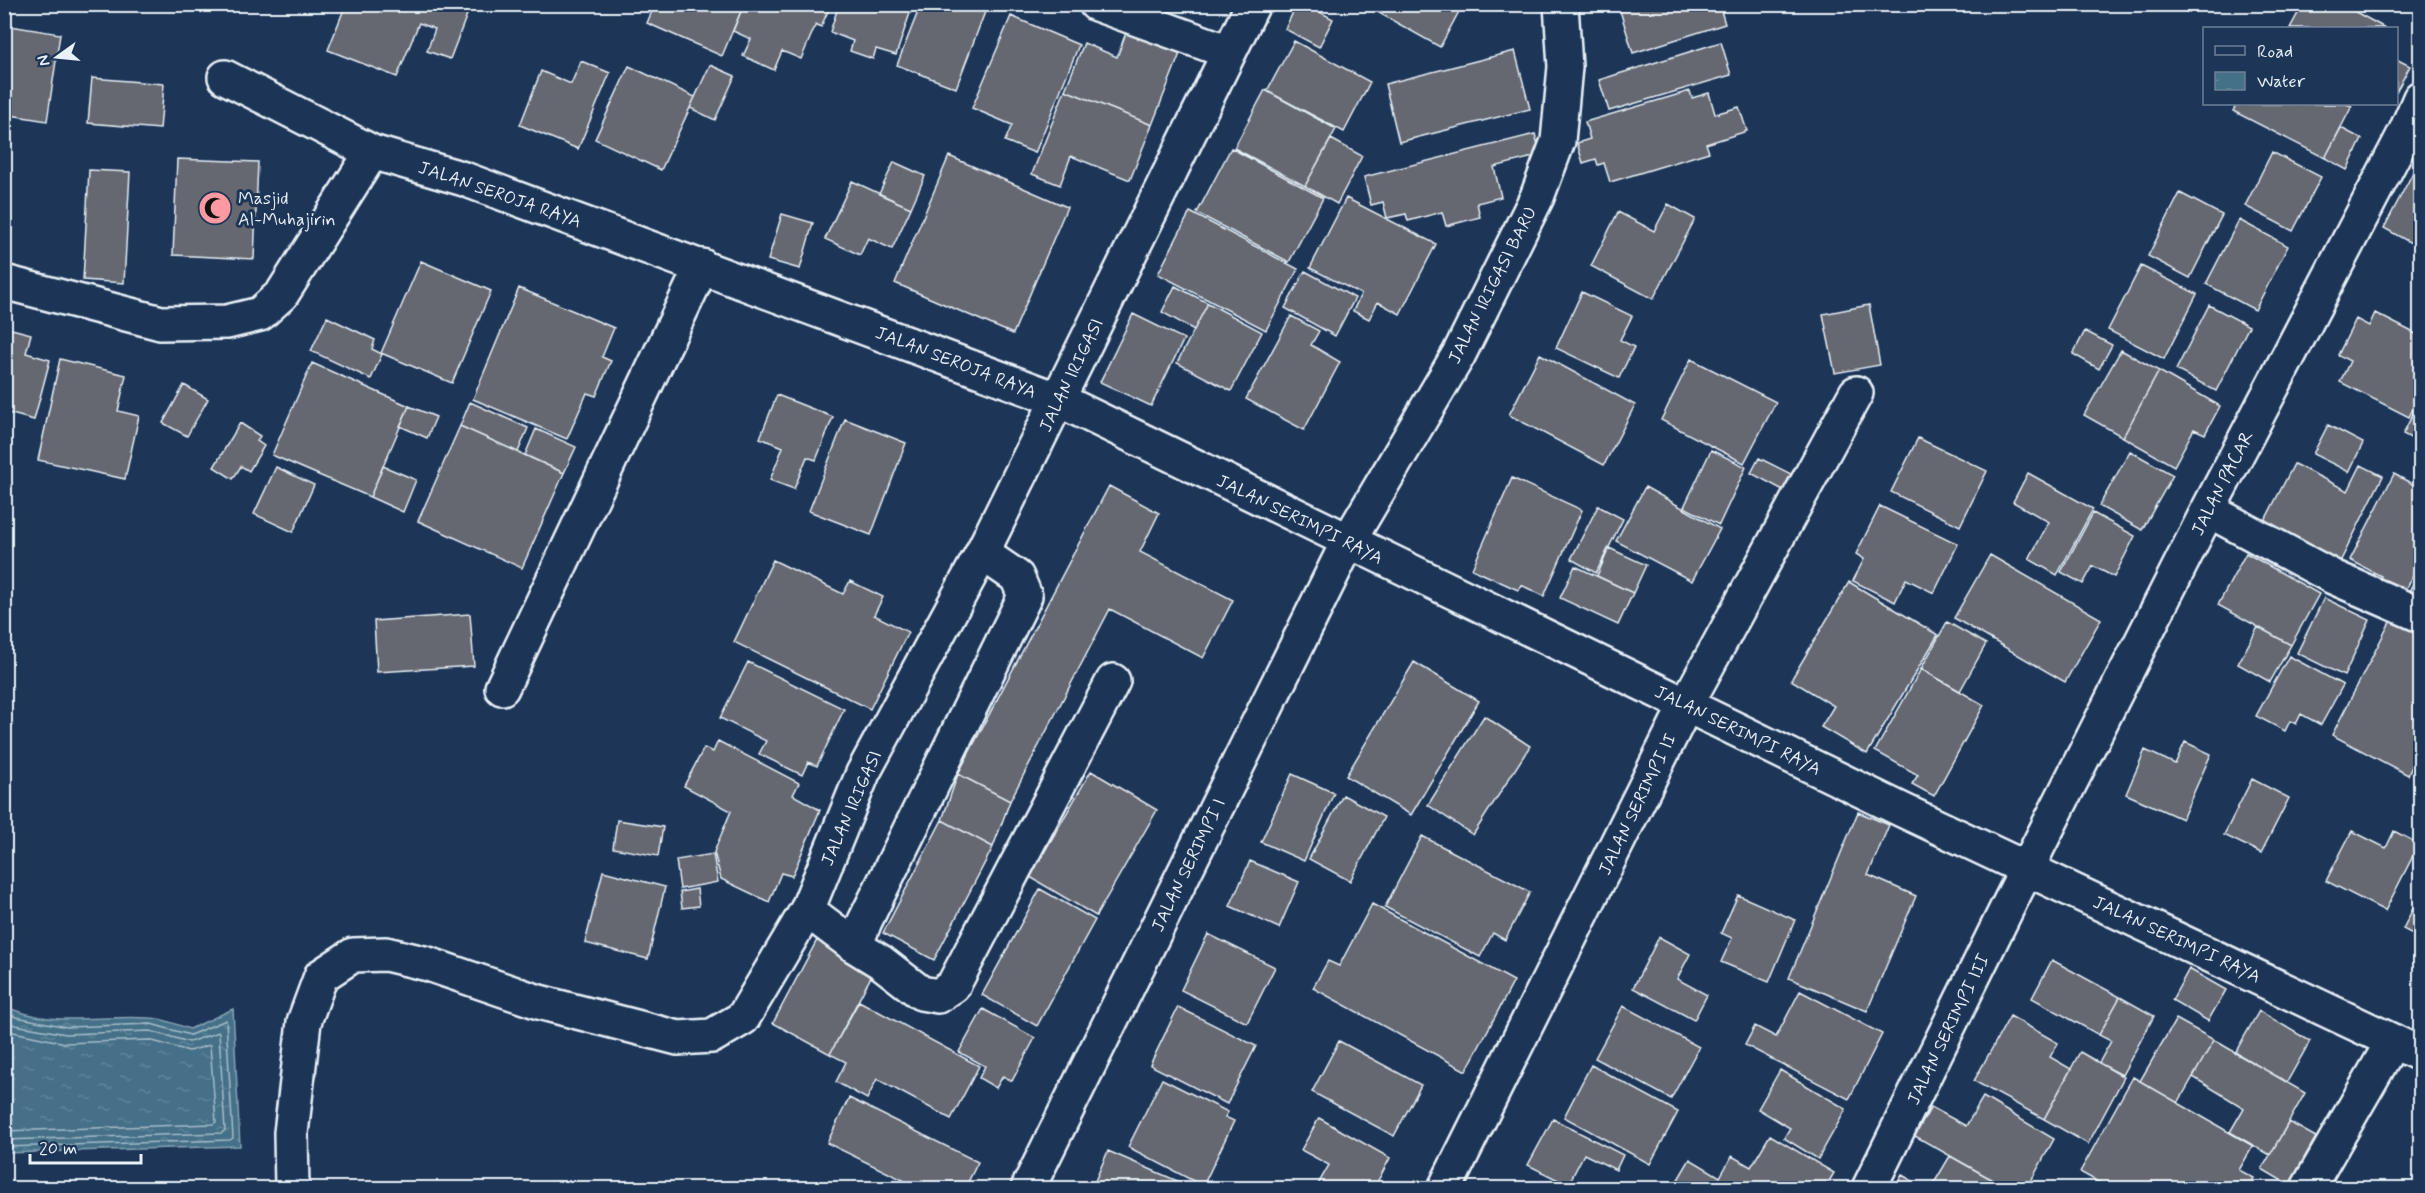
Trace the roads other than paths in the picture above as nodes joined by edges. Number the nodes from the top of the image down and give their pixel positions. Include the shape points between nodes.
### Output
1 (1096, 4) edge
2 (1253, 4) edge
3 (1561, 4) edge
4 (1229, 52) junction
5 (225, 77) dead end
6 (2421, 98) edge
7 (372, 152) junction
8 (702, 266) junction
9 (4, 282) edge
10 (1856, 393) dead end
11 (1059, 400) junction
12 (2208, 510) junction
13 (1348, 542) junction
14 (982, 553) junction
15 (2421, 615) edge
16 (1113, 681) dead end
17 (502, 688) dead end
18 (1686, 705) junction
19 (2027, 869) junction
20 (807, 910) junction
21 (855, 946) junction
22 (2407, 1047) edge
23 (292, 1188) edge
24 (1028, 1188) edge
25 (1445, 1188) edge
26 (1869, 1188) edge
27 (2308, 1188) edge

1 - 4 street
2 - 4 street, JALAN IRIGASI
3 - 13 street, JALAN IRIGASI BARU via 1565,67 1558,141 1537,196 1459,354
4 - 11 street, JALAN IRIGASI
5 - 7 street, JALAN SEROJA RAYA
6 - 12 street, JALAN PACAR
7 - 8 street, JALAN SEROJA RAYA via 464,180
7 - 9 street via 282,294 261,314 227,322 161,323
8 - 11 street, JALAN SEROJA RAYA
8 - 17 street
10 - 18 street, JALAN SERIMPI II
11 - 13 street, JALAN SERIMPI RAYA
11 - 14 street, JALAN IRIGASI
12 - 15 street via 2333,577
12 - 19 street, JALAN PACAR
13 - 18 street, JALAN SERIMPI RAYA
13 - 24 street, JALAN SERIMPI I
14 - 20 street, JALAN IRIGASI via 864,773
14 - 21 street via 1017,577 1025,596
16 - 21 street via 953,986 938,996 921,993
18 - 19 street, JALAN SERIMPI RAYA
18 - 25 street, JALAN SERIMPI II
19 - 22 street, JALAN SERIMPI RAYA
19 - 26 street, JALAN SERIMPI III
20 - 21 street
20 - 23 street, JALAN IRIGASI via 743,1018 712,1036 678,1038 540,1002 428,964 386,954 353,955 321,976 304,1022 291,1133
22 - 27 street

